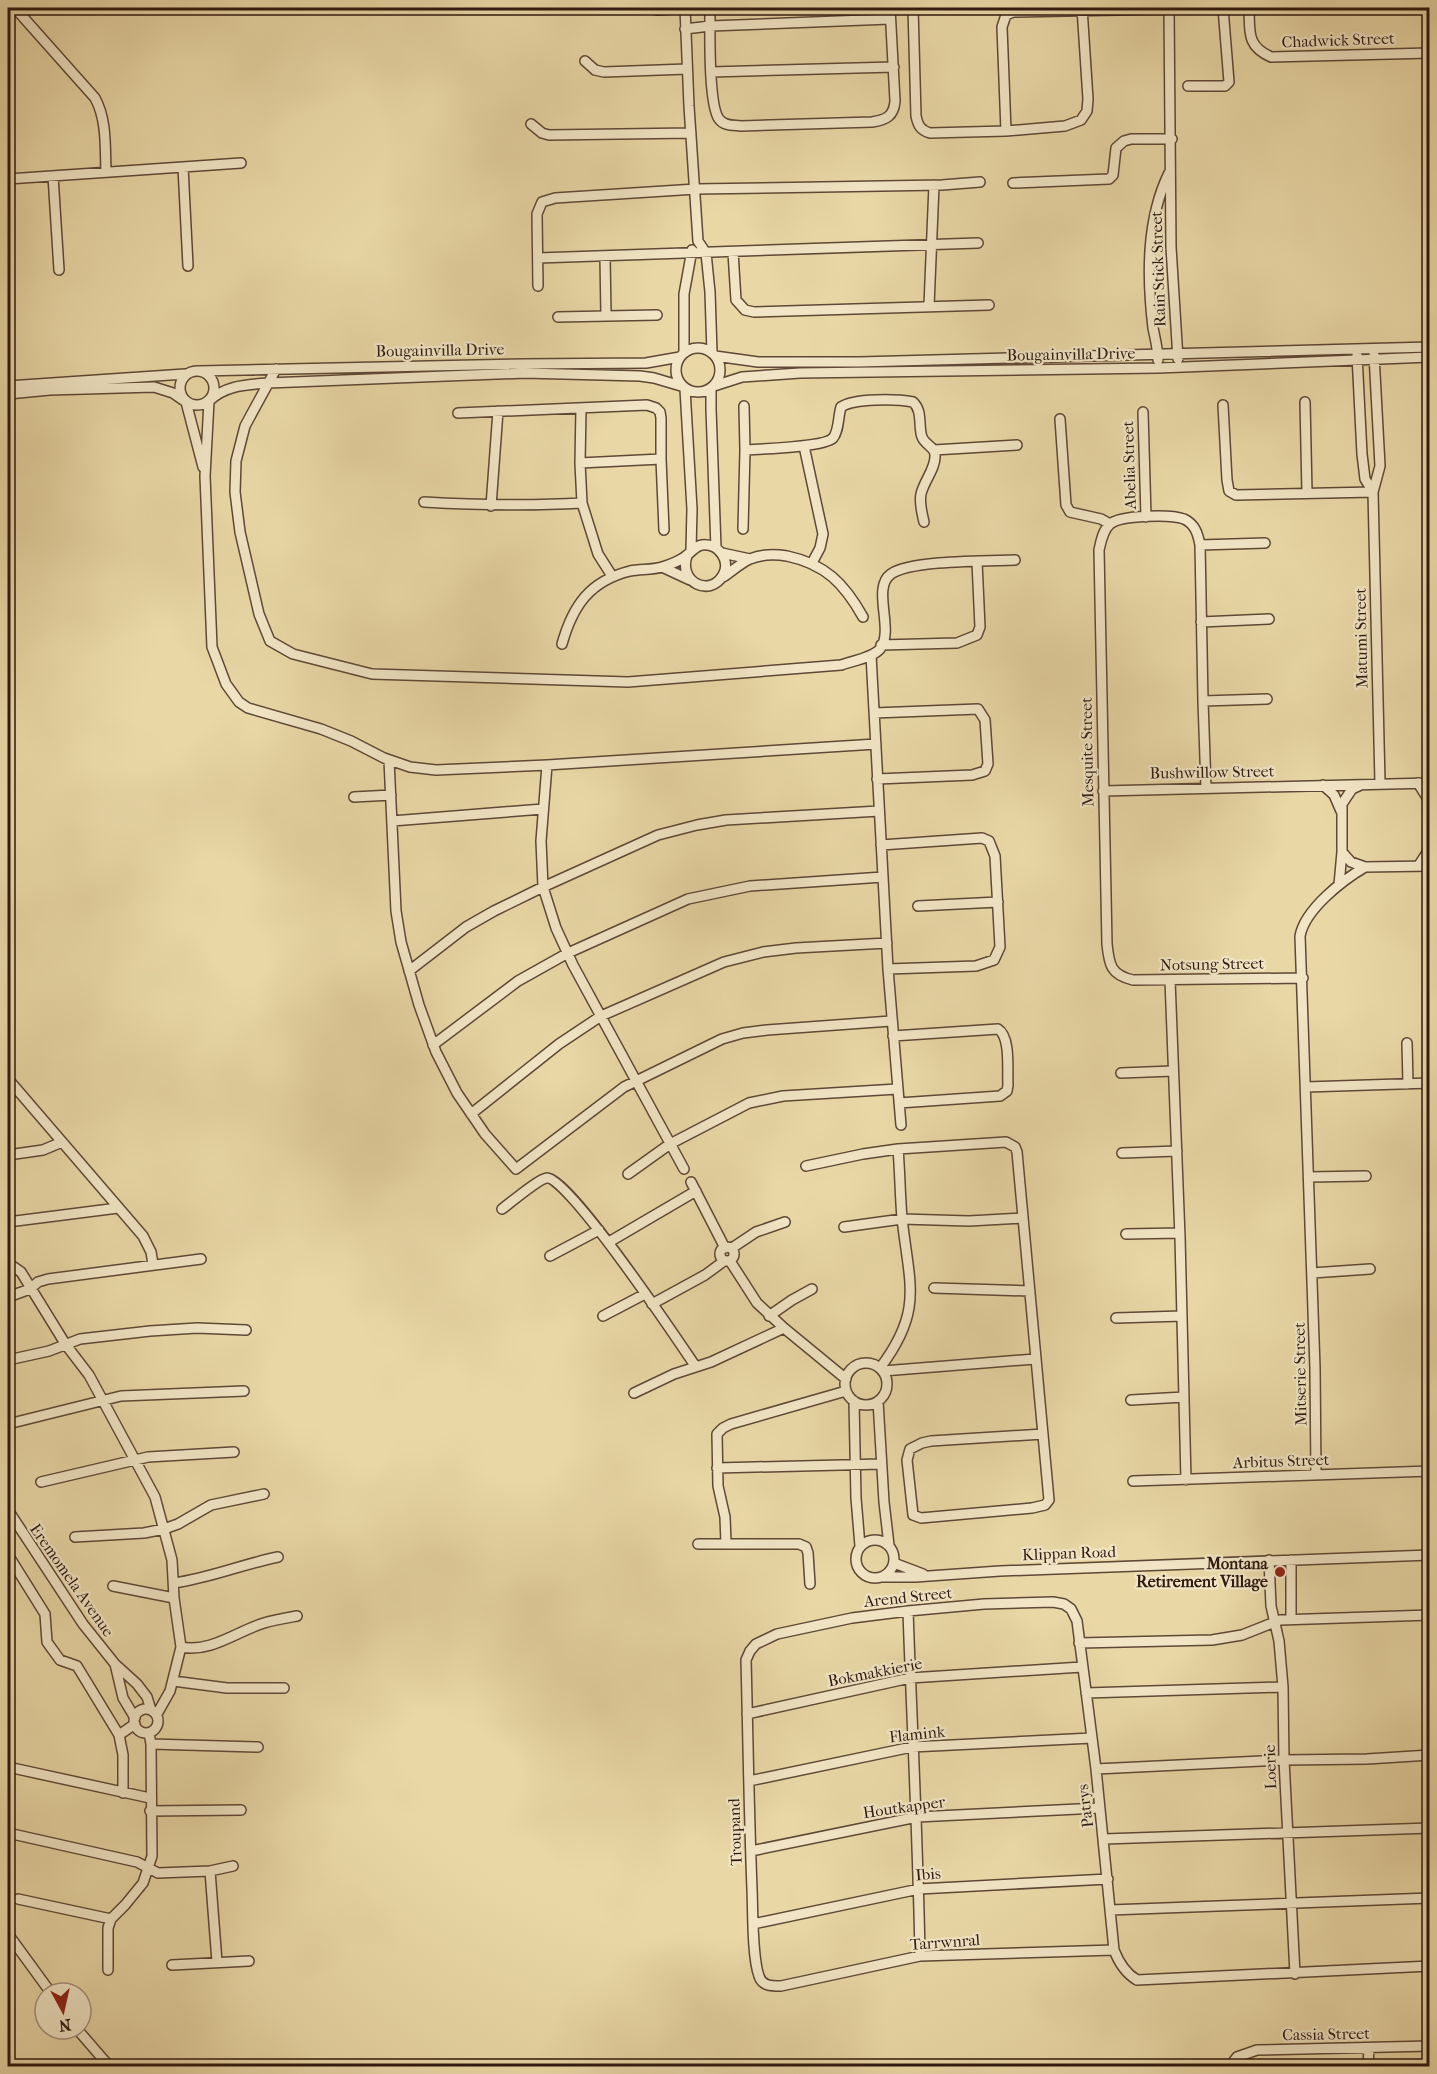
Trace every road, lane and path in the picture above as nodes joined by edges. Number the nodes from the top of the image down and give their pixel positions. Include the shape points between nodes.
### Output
1 (15, 8) edge
2 (648, 8) edge
3 (685, 8) edge
4 (710, 8) edge
5 (890, 8) edge
6 (914, 8) edge
7 (1082, 8) edge
8 (1169, 8) edge
9 (1223, 8) edge
10 (1249, 8) edge
11 (890, 19) junction
12 (710, 26) junction
13 (686, 28) junction
14 (1430, 52) edge
15 (585, 61) dead end
16 (894, 67) junction
17 (687, 69) junction
18 (711, 72) junction
19 (1188, 86) dead end
20 (531, 124) dead end
21 (1006, 130) junction
22 (691, 133) junction
23 (1172, 139) junction
24 (242, 163) dead end
25 (183, 167) junction
26 (1170, 171) junction
27 (106, 172) junction
28 (53, 176) junction
29 (8, 179) edge
30 (980, 182) dead end
31 (1013, 183) dead end
32 (934, 185) junction
33 (696, 189) junction
34 (698, 241) junction
35 (978, 243) dead end
36 (932, 245) junction
37 (733, 252) junction
38 (690, 253) junction
39 (706, 253) junction
40 (606, 257) junction
41 (538, 258) junction
42 (188, 266) dead end
43 (59, 270) dead end
44 (538, 286) dead end
45 (989, 305) dead end
46 (929, 306) junction
47 (657, 315) dead end
48 (606, 316) junction
49 (558, 317) dead end
50 (1430, 347) edge
51 (1374, 349) junction
52 (1356, 350) junction
53 (1177, 354) junction
54 (682, 355) junction
55 (714, 355) junction
56 (1158, 355) junction
57 (1430, 357) edge
58 (1375, 360) junction
59 (1357, 361) junction
60 (1179, 366) junction
61 (1158, 368) junction
62 (276, 369) junction
63 (199, 371) junction
64 (185, 374) junction
65 (268, 382) junction
66 (8, 386) edge
67 (683, 387) junction
68 (713, 387) junction
69 (8, 394) edge
70 (209, 401) junction
71 (186, 402) junction
72 (1305, 402) dead end
73 (1223, 405) dead end
74 (744, 406) dead end
75 (581, 408) junction
76 (498, 411) junction
77 (1143, 412) dead end
78 (458, 413) dead end
79 (1060, 418) dead end
80 (1017, 445) dead end
81 (804, 446) junction
82 (745, 450) junction
83 (934, 450) junction
84 (661, 459) junction
85 (580, 463) junction
86 (206, 476) junction
87 (1373, 492) junction
88 (1307, 493) junction
89 (424, 502) dead end
90 (582, 502) junction
91 (491, 506) junction
92 (1146, 517) junction
93 (924, 522) dead end
94 (1110, 524) junction
95 (743, 529) dead end
96 (664, 530) dead end
97 (1265, 543) dead end
98 (1200, 545) junction
99 (719, 550) junction
100 (689, 553) junction
101 (750, 559) junction
102 (1015, 560) dead end
103 (812, 562) junction
104 (977, 562) junction
105 (662, 567) junction
106 (612, 576) junction
107 (721, 579) junction
108 (690, 580) junction
109 (863, 617) dead end
110 (1269, 620) dead end
111 (1202, 622) junction
112 (562, 644) dead end
113 (881, 645) junction
114 (870, 655) junction
115 (1267, 699) dead end
116 (1203, 701) junction
117 (874, 713) junction
118 (876, 744) junction
119 (389, 760) junction
120 (547, 765) junction
121 (877, 779) junction
122 (1380, 783) junction
123 (1418, 783) junction
124 (1430, 783) edge
125 (1363, 784) junction
126 (1323, 785) junction
127 (1206, 787) junction
128 (1103, 790) junction
129 (391, 795) junction
130 (354, 797) dead end
131 (1429, 806) edge
132 (543, 808) junction
133 (879, 811) junction
134 (1341, 811) junction
135 (1430, 817) edge
136 (392, 821) junction
137 (881, 845) junction
138 (1430, 848) edge
139 (1342, 852) junction
140 (1419, 865) junction
141 (1430, 866) edge
142 (1365, 867) junction
143 (883, 877) junction
144 (1339, 885) junction
145 (543, 887) junction
146 (998, 902) junction
147 (918, 906) dead end
148 (887, 944) junction
149 (568, 953) junction
150 (888, 969) junction
151 (409, 971) junction
152 (1121, 977) joint
153 (1303, 978) junction
154 (1170, 980) junction
155 (601, 1016) junction
156 (891, 1021) junction
157 (892, 1036) junction
158 (1407, 1043) dead end
159 (433, 1045) junction
160 (1173, 1071) junction
161 (1120, 1073) dead end
162 (8, 1079) edge
163 (636, 1080) junction
164 (1430, 1083) edge
165 (1408, 1084) junction
166 (1306, 1087) junction
167 (897, 1089) junction
168 (11, 1090) edge
169 (898, 1103) junction
170 (471, 1114) junction
171 (901, 1125) dead end
172 (62, 1142) junction
173 (670, 1144) junction
174 (898, 1149) junction
175 (1177, 1151) junction
176 (1122, 1153) dead end
177 (8, 1155) edge
178 (806, 1166) dead end
179 (684, 1168) dead end
180 (628, 1174) dead end
181 (1366, 1176) dead end
182 (1309, 1177) junction
183 (118, 1208) junction
184 (502, 1209) dead end
185 (1022, 1218) junction
186 (902, 1219) junction
187 (8, 1222) edge
188 (785, 1222) dead end
189 (844, 1227) dead end
190 (599, 1230) junction
191 (1180, 1233) junction
192 (1126, 1234) dead end
193 (609, 1242) junction
194 (728, 1248) junction
195 (550, 1257) dead end
196 (201, 1259) dead end
197 (727, 1261) junction
198 (8, 1263) edge
199 (153, 1264) junction
200 (1370, 1269) dead end
201 (1312, 1273) junction
202 (934, 1288) dead end
203 (30, 1289) junction
204 (812, 1289) dead end
205 (1030, 1291) junction
206 (645, 1294) junction
207 (8, 1297) edge
208 (652, 1304) junction
209 (603, 1316) dead end
210 (770, 1316) junction
211 (1182, 1316) junction
212 (1116, 1318) dead end
213 (784, 1328) junction
214 (246, 1330) dead end
215 (66, 1345) junction
216 (1035, 1359) junction
217 (8, 1360) edge
218 (696, 1366) junction
219 (882, 1370) junction
220 (846, 1379) junction
221 (244, 1390) dead end
222 (846, 1391) junction
223 (634, 1393) dead end
224 (1184, 1397) junction
225 (1131, 1400) dead end
226 (104, 1401) junction
227 (854, 1401) junction
228 (878, 1401) junction
229 (8, 1424) edge
230 (1043, 1434) junction
231 (234, 1452) dead end
232 (136, 1460) junction
233 (881, 1464) junction
234 (854, 1465) junction
235 (717, 1468) junction
236 (1430, 1471) edge
237 (1316, 1475) junction
238 (1186, 1480) junction
239 (1133, 1481) dead end
240 (41, 1482) dead end
241 (264, 1494) dead end
242 (8, 1510) edge
243 (164, 1529) junction
244 (75, 1536) dead end
245 (726, 1543) junction
246 (698, 1544) dead end
247 (889, 1545) junction
248 (860, 1546) junction
249 (1430, 1555) edge
250 (8, 1557) edge
251 (278, 1557) dead end
252 (1269, 1560) junction
253 (1291, 1560) junction
254 (894, 1563) junction
255 (926, 1575) junction
256 (881, 1577) junction
257 (174, 1583) junction
258 (810, 1584) dead end
259 (113, 1587) dead end
260 (174, 1598) junction
261 (908, 1611) junction
262 (1430, 1615) edge
263 (297, 1616) dead end
264 (1291, 1619) junction
265 (1077, 1621) joint
266 (1274, 1621) junction
267 (1079, 1643) junction
268 (182, 1647) junction
269 (746, 1660) joint
270 (116, 1664) junction
271 (1082, 1667) junction
272 (910, 1678) junction
273 (172, 1681) junction
274 (1283, 1687) junction
275 (284, 1688) dead end
276 (1086, 1693) junction
277 (154, 1712) junction
278 (747, 1714) junction
279 (135, 1721) junction
280 (148, 1733) junction
281 (119, 1735) junction
282 (1092, 1738) junction
283 (151, 1744) junction
284 (258, 1747) dead end
285 (912, 1747) junction
286 (1430, 1755) edge
287 (1284, 1760) junction
288 (8, 1767) edge
289 (1096, 1769) junction
290 (749, 1781) junction
291 (123, 1793) junction
292 (150, 1798) junction
293 (1099, 1808) junction
294 (241, 1810) dead end
295 (150, 1811) junction
296 (917, 1817) junction
297 (1430, 1828) edge
298 (1287, 1832) junction
299 (8, 1833) edge
300 (1104, 1839) junction
301 (751, 1851) junction
302 (233, 1866) dead end
303 (149, 1868) junction
304 (210, 1870) junction
305 (1108, 1880) junction
306 (919, 1889) junction
307 (1430, 1898) edge
308 (18, 1899) dead end
309 (1290, 1902) junction
310 (1110, 1910) junction
311 (111, 1919) junction
312 (753, 1924) junction
313 (8, 1934) edge
314 (1114, 1950) junction
315 (920, 1956) junction
316 (249, 1960) dead end
317 (217, 1962) junction
318 (172, 1965) dead end
319 (1430, 1966) edge
320 (108, 1970) dead end
321 (1295, 1974) junction
322 (42, 1981) edge
323 (781, 1986) joint
324 (87, 2041) edge
325 (1430, 2046) edge
326 (1369, 2048) junction
327 (109, 2067) edge
328 (1230, 2067) edge
329 (1368, 2067) edge

1 - 27 street via 99,105
2 - 3 street
3 - 13 street
4 - 12 street
5 - 11 street
6 - 21 street via 918,125 930,133
7 - 8 street
7 - 21 street via 1088,99 1085,116 1065,126
7 - 21 street via 1006,15 1002,27
8 - 23 street, Rain Stick Street
9 - 19 street via 1229,82 1225,86
10 - 14 street, Chadwick Street via 1254,46 1271,57
11 - 12 street
11 - 16 street
12 - 13 street
12 - 18 street
13 - 17 street
15 - 17 street via 604,72
16 - 18 street
16 - 18 street via 895,101 891,114 882,121 848,123 729,125 715,111
17 - 22 street
20 - 22 street via 549,135
22 - 33 street
23 - 26 street, Rain Stick Street
23 - 31 street via 1124,141 1116,148 1113,175 1109,179
24 - 25 street
25 - 27 street
25 - 42 street
26 - 53 street, Rain Stick Street
26 - 56 street, Rain Stick Street via 1154,220 1150,256
27 - 28 street
28 - 29 street
28 - 43 street
30 - 32 street
32 - 33 street
32 - 36 street
33 - 34 street
33 - 41 street via 547,199 537,213
34 - 38 street
34 - 39 street
35 - 36 street
36 - 37 street
36 - 46 street
37 - 39 street
37 - 46 street via 736,300 745,310
38 - 39 street
38 - 40 street
38 - 54 street
39 - 55 street
40 - 41 street
40 - 48 street
41 - 44 street
45 - 46 street
47 - 48 street
48 - 49 street
50 - 51 street, Bougainvilla Drive
51 - 52 street, Bougainvilla Drive
51 - 58 street, Matumi Street
52 - 53 street, Bougainvilla Drive
52 - 59 street, Matumi Street
53 - 56 street, Bougainvilla Drive
53 - 60 street, Rain Stick Street
54 - 55 street, Bougainvilla Drive via 695,348
54 - 62 street, Bougainvilla Drive via 646,363
54 - 67 street via 675,375
55 - 56 street, Bougainvilla Drive via 791,363
55 - 68 street via 720,368
56 - 61 street, Rain Stick Street
57 - 58 street, Bougainvilla Drive
58 - 59 street, Bougainvilla Drive
58 - 87 street, Matumi Street via 1380,466
59 - 60 street, Bougainvilla Drive
59 - 87 street, Matumi Street via 1365,479
60 - 61 street, Bougainvilla Drive
61 - 68 street, Bougainvilla Drive via 800,373 742,377
62 - 63 street, Bougainvilla Drive
62 - 65 street
63 - 64 street, Bougainvilla Drive
63 - 70 street via 209,376 214,385
64 - 66 street, Bougainvilla Drive
64 - 71 street via 179,388
65 - 67 street, Bougainvilla Drive via 525,373 640,376
65 - 70 street, Bougainvilla Drive via 225,389
65 - 114 street via 245,426 236,461 236,492 240,532 259,614 270,641 293,654 372,674 628,682 842,665
67 - 68 street, Bougainvilla Drive via 698,393
67 - 100 street via 692,508
68 - 99 street
69 - 71 street via 154,387
70 - 71 street, Bougainvilla Drive via 198,406
70 - 86 street
71 - 86 street
72 - 88 street
73 - 88 street via 1229,491 1236,495
74 - 82 street
75 - 76 street
75 - 84 street via 656,408 662,426
75 - 85 street
76 - 78 street
76 - 91 street
77 - 92 street, Abelia Street
79 - 94 street, Abelia Street via 1066,505 1070,512
80 - 83 street
81 - 82 street
81 - 83 street via 834,437 841,407 846,404 907,401 916,405 922,438
81 - 103 street via 823,534
82 - 95 street
83 - 93 street via 935,462 921,495
84 - 85 street
84 - 96 street
85 - 90 street
86 - 119 street via 212,647 226,684 248,708 321,729
87 - 88 street
87 - 122 street, Matumi Street
89 - 91 street
90 - 91 street
90 - 106 street via 598,554
92 - 94 street, Abelia Street
92 - 98 street, Abelia Street via 1182,518 1198,533
94 - 128 street, Mesquite Street via 1099,549
97 - 98 street
98 - 111 street, Abelia Street
99 - 100 street via 703,545
99 - 101 street
99 - 107 street via 726,566
100 - 105 street
100 - 108 street via 685,568
101 - 103 street via 778,555
101 - 107 street
102 - 104 street
103 - 109 street via 840,583
104 - 113 street via 904,567 890,574 883,591
104 - 113 street via 978,635 957,643
105 - 106 street
105 - 108 street
106 - 112 street via 584,598 568,620
107 - 108 street via 709,586
110 - 111 street
111 - 116 street, Abelia Street
113 - 114 street
114 - 117 street
115 - 116 street
116 - 127 street, Abelia Street
117 - 118 street
117 - 121 street via 978,709 985,720 988,764 985,771 972,775
118 - 120 street
118 - 121 street
119 - 120 street via 436,770
119 - 129 street
120 - 132 street
121 - 133 street
122 - 123 street, Bushwillow Street
122 - 125 street, Bushwillow Street
123 - 124 street, Bushwillow Street
123 - 131 street
125 - 126 street, Bushwillow Street
125 - 134 street via 1347,795
126 - 127 street, Bushwillow Street
126 - 134 street via 1334,795
127 - 128 street, Bushwillow Street
128 - 152 street, Mesquite Street via 1107,944 1112,968
129 - 130 street
129 - 136 street
131 - 135 street
132 - 136 street
132 - 145 street
133 - 137 street
133 - 145 street via 696,825 658,835
134 - 139 street
136 - 151 street via 396,911
137 - 143 street
137 - 146 street via 982,838 988,841 995,856
138 - 140 street
139 - 142 street via 1351,862
139 - 144 street
140 - 141 street
140 - 142 street
142 - 144 street
143 - 148 street
143 - 149 street via 722,890 688,899
144 - 153 street via 1302,927
145 - 149 street
145 - 151 street via 466,927
146 - 147 street
146 - 150 street via 1000,947 994,960 976,966
148 - 150 street
148 - 155 street via 763,952 724,962
149 - 155 street
149 - 159 street via 518,981
150 - 156 street
151 - 159 street
152 - 154 street, Notsung Street
153 - 154 street, Notsung Street
153 - 166 street, Mitserie Street
154 - 160 street
155 - 163 street
155 - 170 street
156 - 157 street
156 - 163 street via 743,1033
157 - 167 street
157 - 169 street via 998,1029 1006,1040 1008,1085 1000,1096
158 - 165 street
159 - 170 street
160 - 161 street
160 - 175 street
162 - 168 street
163 - 170 street via 516,1168
163 - 173 street
164 - 165 street
165 - 166 street
166 - 182 street, Mitserie Street
167 - 169 street
167 - 173 street via 766,1098
168 - 172 street
169 - 171 street
172 - 177 street via 43,1150
172 - 183 street
173 - 179 street
173 - 180 street
174 - 178 street
174 - 185 street via 1012,1144 1017,1152
174 - 186 street
175 - 176 street
175 - 191 street
181 - 182 street
182 - 201 street, Mitserie Street
183 - 187 street
183 - 199 street via 143,1236
184 - 190 street via 550,1178 564,1188
185 - 186 street
185 - 205 street
186 - 189 street
186 - 219 street via 910,1266 910,1306 901,1337
188 - 194 street
190 - 193 street
190 - 195 street
191 - 192 street
191 - 211 street
193 - 194 street via 693,1186
193 - 206 street
194 - 197 street via 720,1253
196 - 199 street
197 - 208 street
197 - 210 street
198 - 203 street via 21,1272
199 - 203 street via 48,1279
200 - 201 street
201 - 237 street, Mitserie Street
202 - 205 street
203 - 207 street
203 - 215 street
204 - 210 street
205 - 216 street
206 - 208 street
206 - 209 street
208 - 218 street
210 - 213 street
211 - 212 street
211 - 224 street
213 - 218 street
213 - 220 street
214 - 215 street via 150,1330 80,1338
215 - 217 street
215 - 226 street
216 - 219 street
216 - 230 street
218 - 223 street
219 - 220 street via 860,1364
219 - 228 street via 887,1387
220 - 222 street
221 - 226 street via 121,1395
222 - 227 street
222 - 235 street via 723,1428 717,1434
224 - 225 street
224 - 238 street
226 - 229 street
226 - 232 street
227 - 228 street via 866,1405
227 - 234 street
228 - 233 street
230 - 230 street via 1049,1496 1045,1505 921,1518 913,1515 907,1460 915,1445
231 - 232 street via 160,1455
232 - 240 street
232 - 243 street via 155,1497
233 - 234 street
233 - 247 street
234 - 235 street
234 - 248 street
235 - 245 street
236 - 237 street, Arbitus Street
237 - 238 street, Arbitus Street
238 - 239 street, Arbitus Street
241 - 243 street via 211,1505
242 - 270 street, Eremomela Avenue via 78,1616
243 - 244 street
243 - 257 street
245 - 246 street
245 - 258 street via 788,1543 806,1547
247 - 248 street via 871,1540
247 - 254 street
248 - 256 street via 856,1558 859,1570 869,1577
249 - 253 street, Klippan Road
250 - 281 street via 45,1614 47,1642 60,1659 77,1666
251 - 257 street
252 - 253 street, Klippan Road
252 - 255 street, Klippan Road
252 - 266 street, Loerie
253 - 264 street
254 - 255 street, Klippan Road
254 - 256 street
255 - 256 street, Klippan Road
257 - 260 street
259 - 260 street
260 - 268 street
261 - 265 street, Arend Street via 1053,1602 1071,1609
261 - 269 street, Arend Street via 777,1634 756,1644
261 - 272 street
262 - 264 street
263 - 268 street via 263,1623 201,1647
264 - 266 street
265 - 267 street, Patrys
266 - 267 street via 1252,1632 1212,1640
266 - 274 street, Loerie
267 - 271 street, Patrys
268 - 273 street
269 - 278 street, Troupand
270 - 277 street, Eremomela Avenue via 137,1684
270 - 279 street, Eremomela Avenue via 123,1698
271 - 272 street, Bokmakkierie
271 - 276 street, Patrys
272 - 278 street, Bokmakkierie
272 - 285 street
273 - 275 street via 227,1688
273 - 277 street via 170,1691
274 - 276 street
274 - 287 street, Loerie
276 - 282 street, Patrys
277 - 279 street via 141,1710
277 - 280 street via 158,1724
278 - 290 street, Troupand
279 - 280 street via 139,1731
279 - 281 street
280 - 283 street
281 - 291 street
282 - 285 street, Flamink
282 - 289 street, Patrys
283 - 284 street
283 - 292 street
285 - 290 street, Flamink
285 - 296 street
286 - 287 street
287 - 289 street
287 - 298 street, Loerie
288 - 291 street
289 - 293 street, Patrys
290 - 301 street, Troupand
291 - 292 street
292 - 295 street
293 - 296 street, Houtkapper
293 - 300 street, Patrys
294 - 295 street
295 - 303 street
296 - 301 street, Houtkapper
296 - 306 street
297 - 298 street
298 - 300 street
298 - 309 street, Loerie
299 - 303 street
300 - 305 street, Patrys
301 - 312 street, Troupand
302 - 304 street
303 - 304 street via 158,1873
303 - 311 street via 143,1883
304 - 317 street
305 - 306 street, Ibis
305 - 310 street, Patrys
306 - 312 street, Ibis
306 - 315 street
307 - 309 street
308 - 311 street
309 - 310 street
309 - 321 street, Loerie
310 - 314 street, Patrys
311 - 320 street
312 - 323 street, Troupand via 759,1977 770,1986
313 - 322 street
314 - 315 street, Tarrwnral
314 - 321 street, Patrys via 1124,1970 1137,1980
315 - 323 street, Tarrwnral
316 - 317 street
317 - 318 street
319 - 321 street
324 - 327 street
325 - 326 street, Cassia Street
326 - 328 street, Cassia Street via 1257,2050 1237,2057
326 - 329 street

